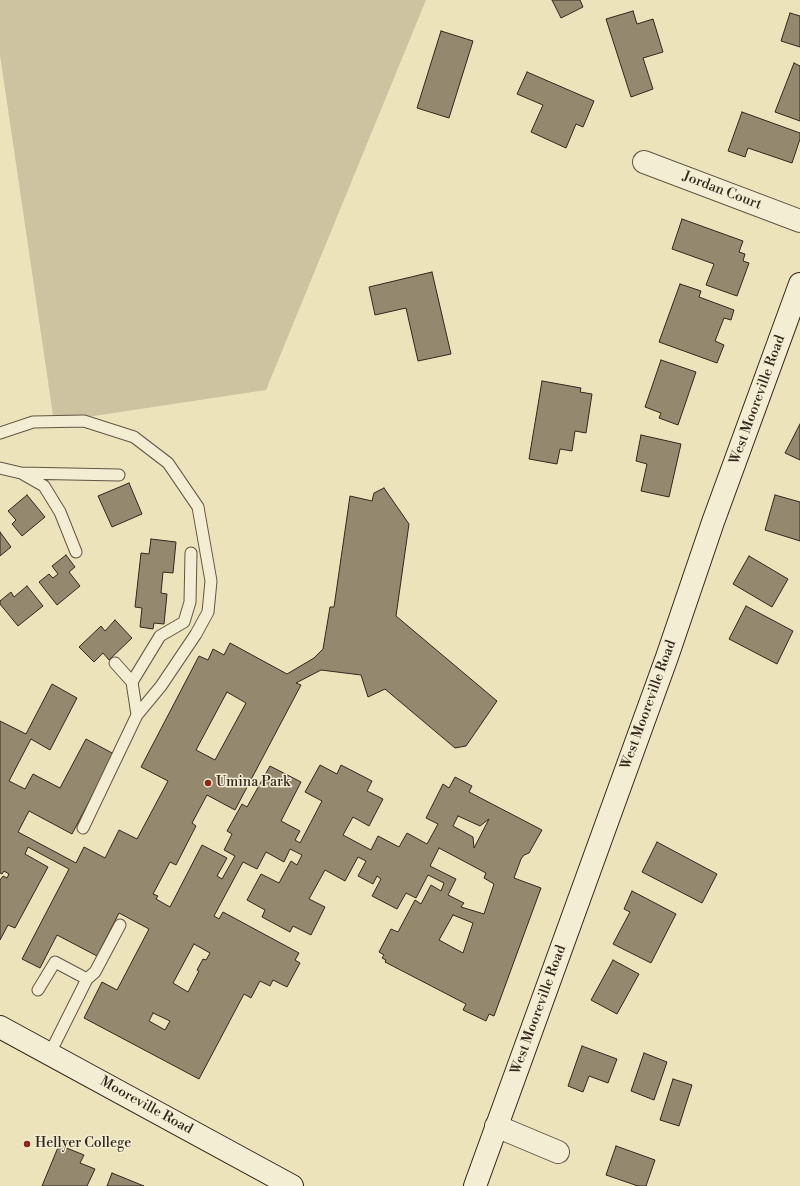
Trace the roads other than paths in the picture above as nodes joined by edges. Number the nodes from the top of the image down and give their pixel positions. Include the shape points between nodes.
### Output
1 (644, 162) dead end
2 (800, 221) edge
3 (800, 284) edge
4 (0, 433) edge
5 (0, 468) edge
6 (21, 473) junction
7 (119, 475) dead end
8 (76, 552) dead end
9 (191, 553) dead end
10 (115, 663) dead end
11 (132, 682) junction
12 (137, 715) junction
13 (83, 828) dead end
14 (120, 925) dead end
15 (87, 979) junction
16 (38, 990) dead end
17 (0, 1027) edge
18 (50, 1053) junction
19 (496, 1126) junction
20 (558, 1152) dead end
21 (292, 1186) edge
22 (475, 1186) edge

1 - 2 main road, Jordan Court
3 - 19 main road, West Mooreville Road
4 - 12 lane via 33,422 84,421 134,437 168,463 198,507 211,581 208,612 161,686
5 - 6 lane
6 - 7 lane
6 - 8 lane via 44,486 60,512
9 - 11 lane via 190,602 184,622 160,636
10 - 11 lane
11 - 12 lane
12 - 13 lane
14 - 15 lane via 96,972
15 - 16 lane via 55,962
15 - 18 lane
17 - 18 main road, Mooreville Road
18 - 21 main road, Mooreville Road
19 - 20 main road
19 - 22 main road, West Mooreville Road

